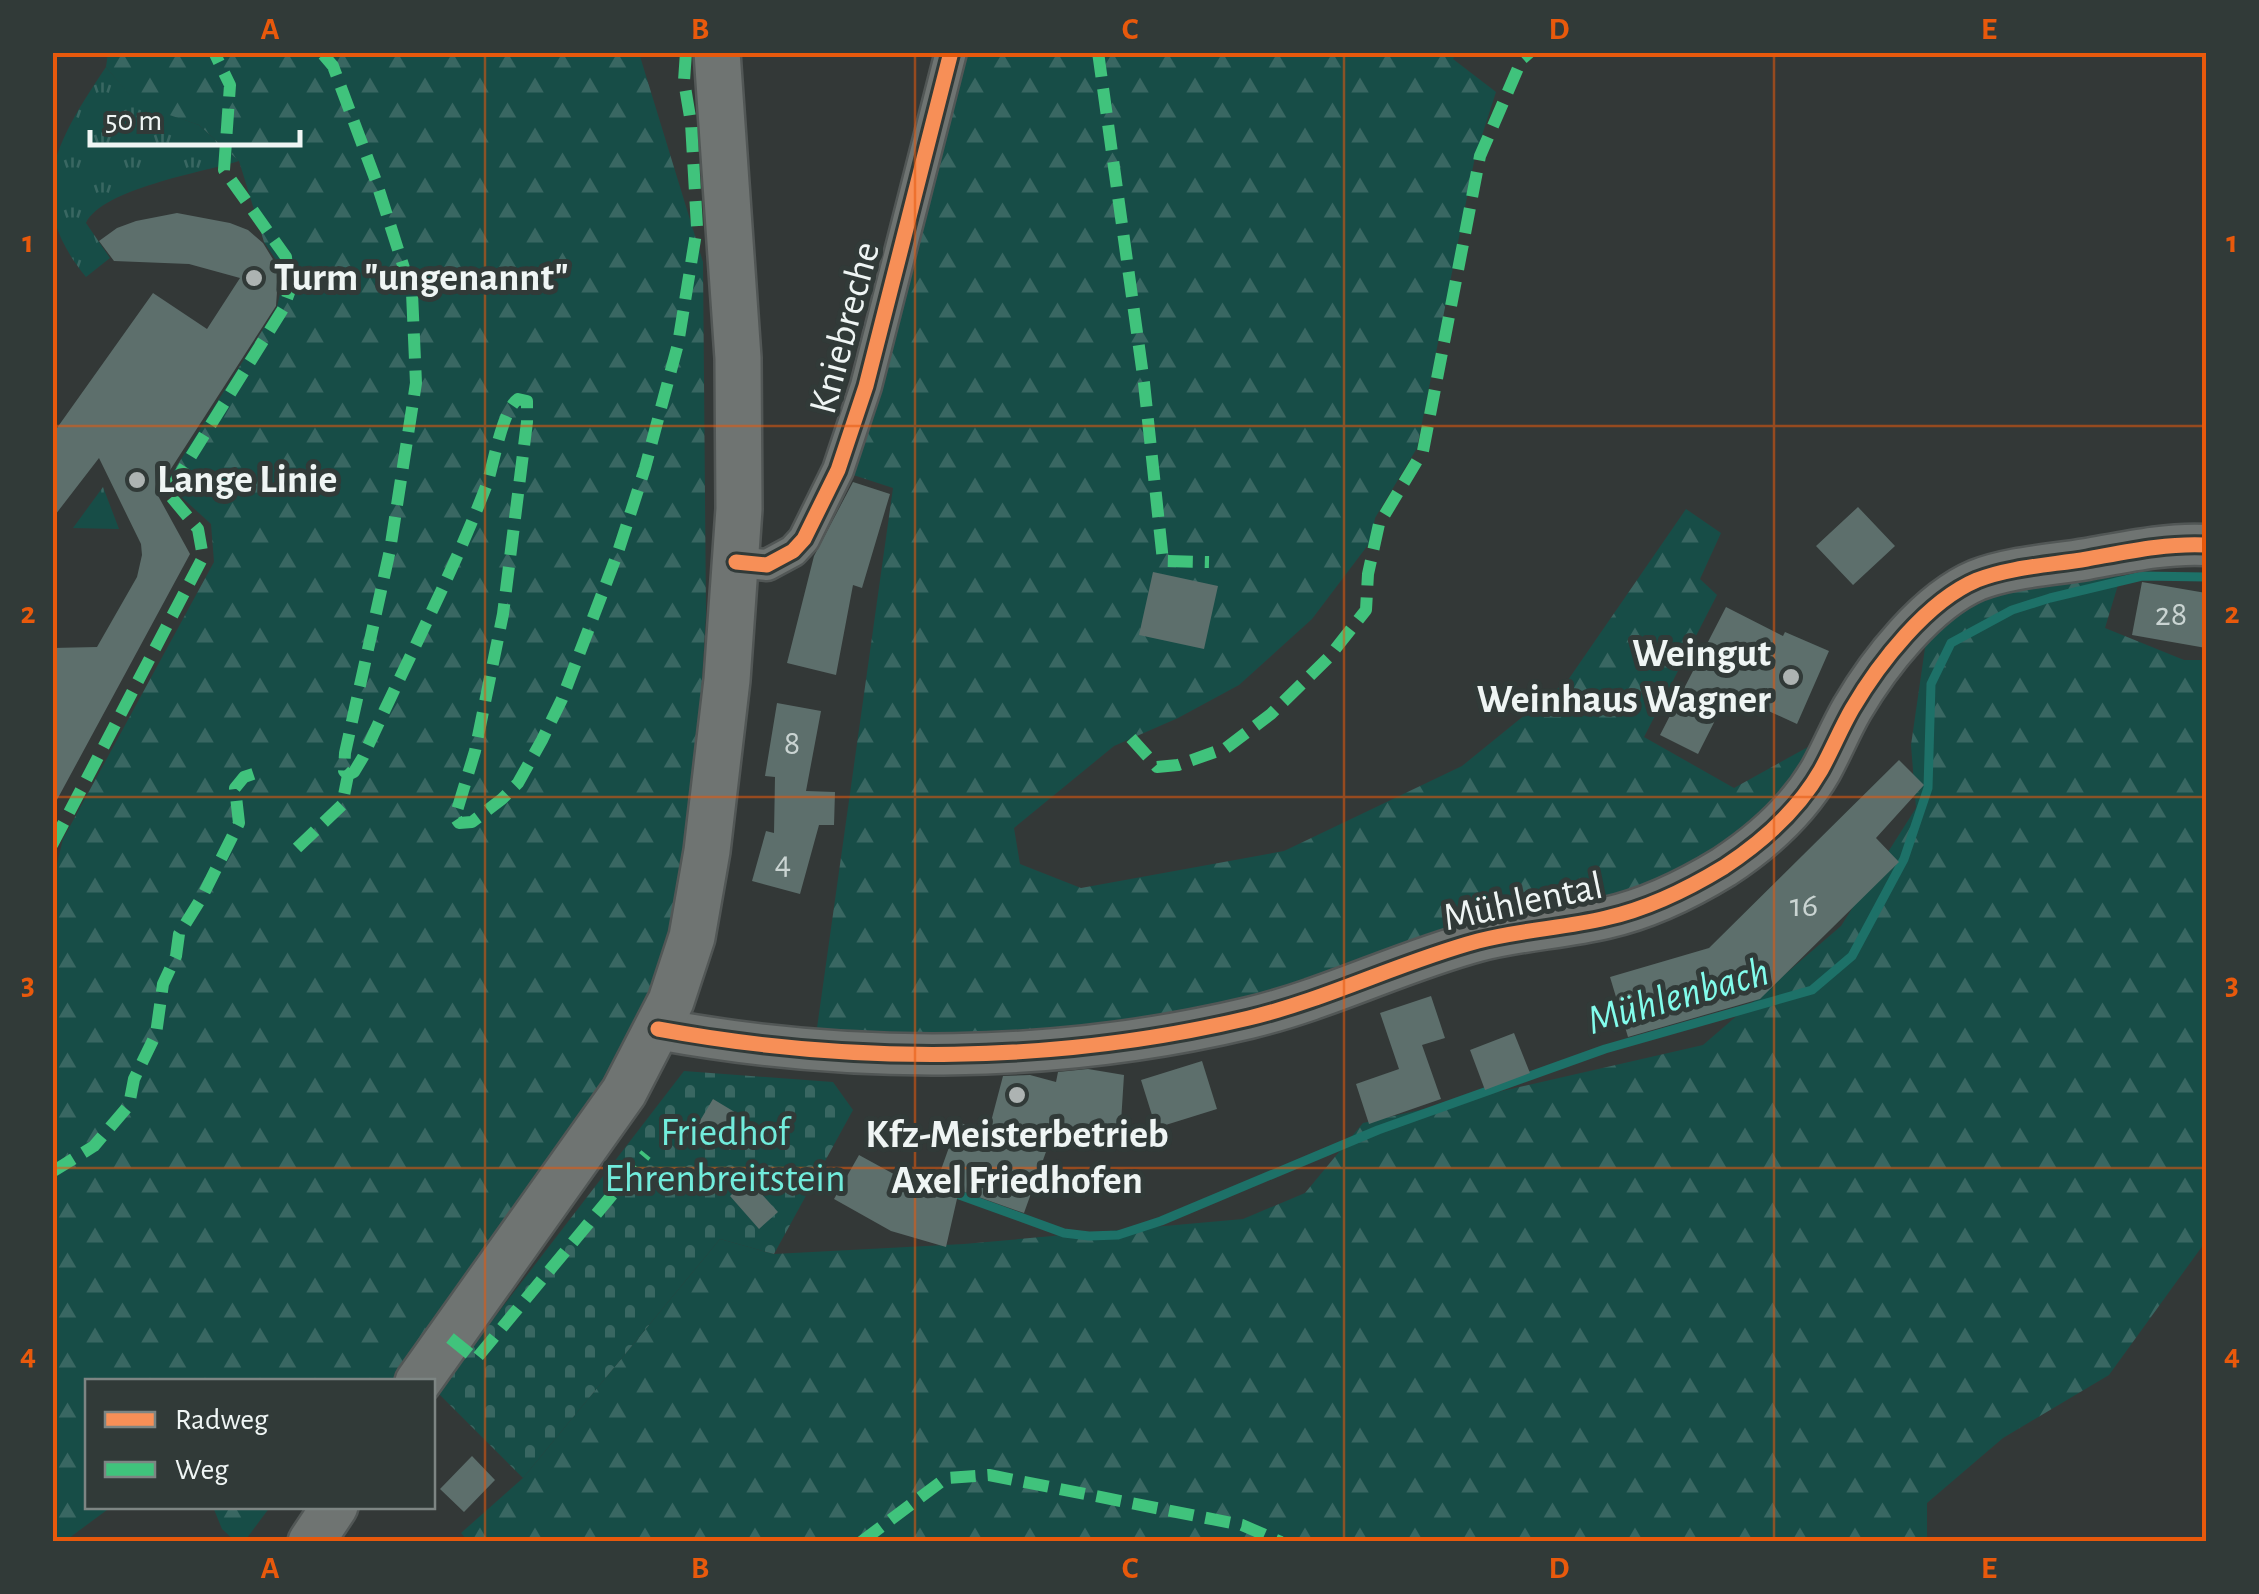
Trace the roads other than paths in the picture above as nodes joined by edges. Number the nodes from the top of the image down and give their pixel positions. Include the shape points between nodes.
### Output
1 (717, 52) edge
2 (951, 52) edge
3 (2206, 545) edge
4 (736, 562) junction
5 (658, 1029) junction
6 (420, 1379) edge
7 (333, 1509) edge
8 (311, 1542) edge

1 - 4 main road via 740,456
2 - 4 street, Kniebreche via 866,386 838,470 793,551 767,565
3 - 5 street, Mühlental via 2006,572 1958,590 1888,657 1810,786 1781,821 1722,868 1629,912 1482,940 1252,1017 1104,1042 911,1056 727,1042
4 - 5 main road via 700,894 685,965
5 - 6 main road via 591,1141
7 - 8 main road

